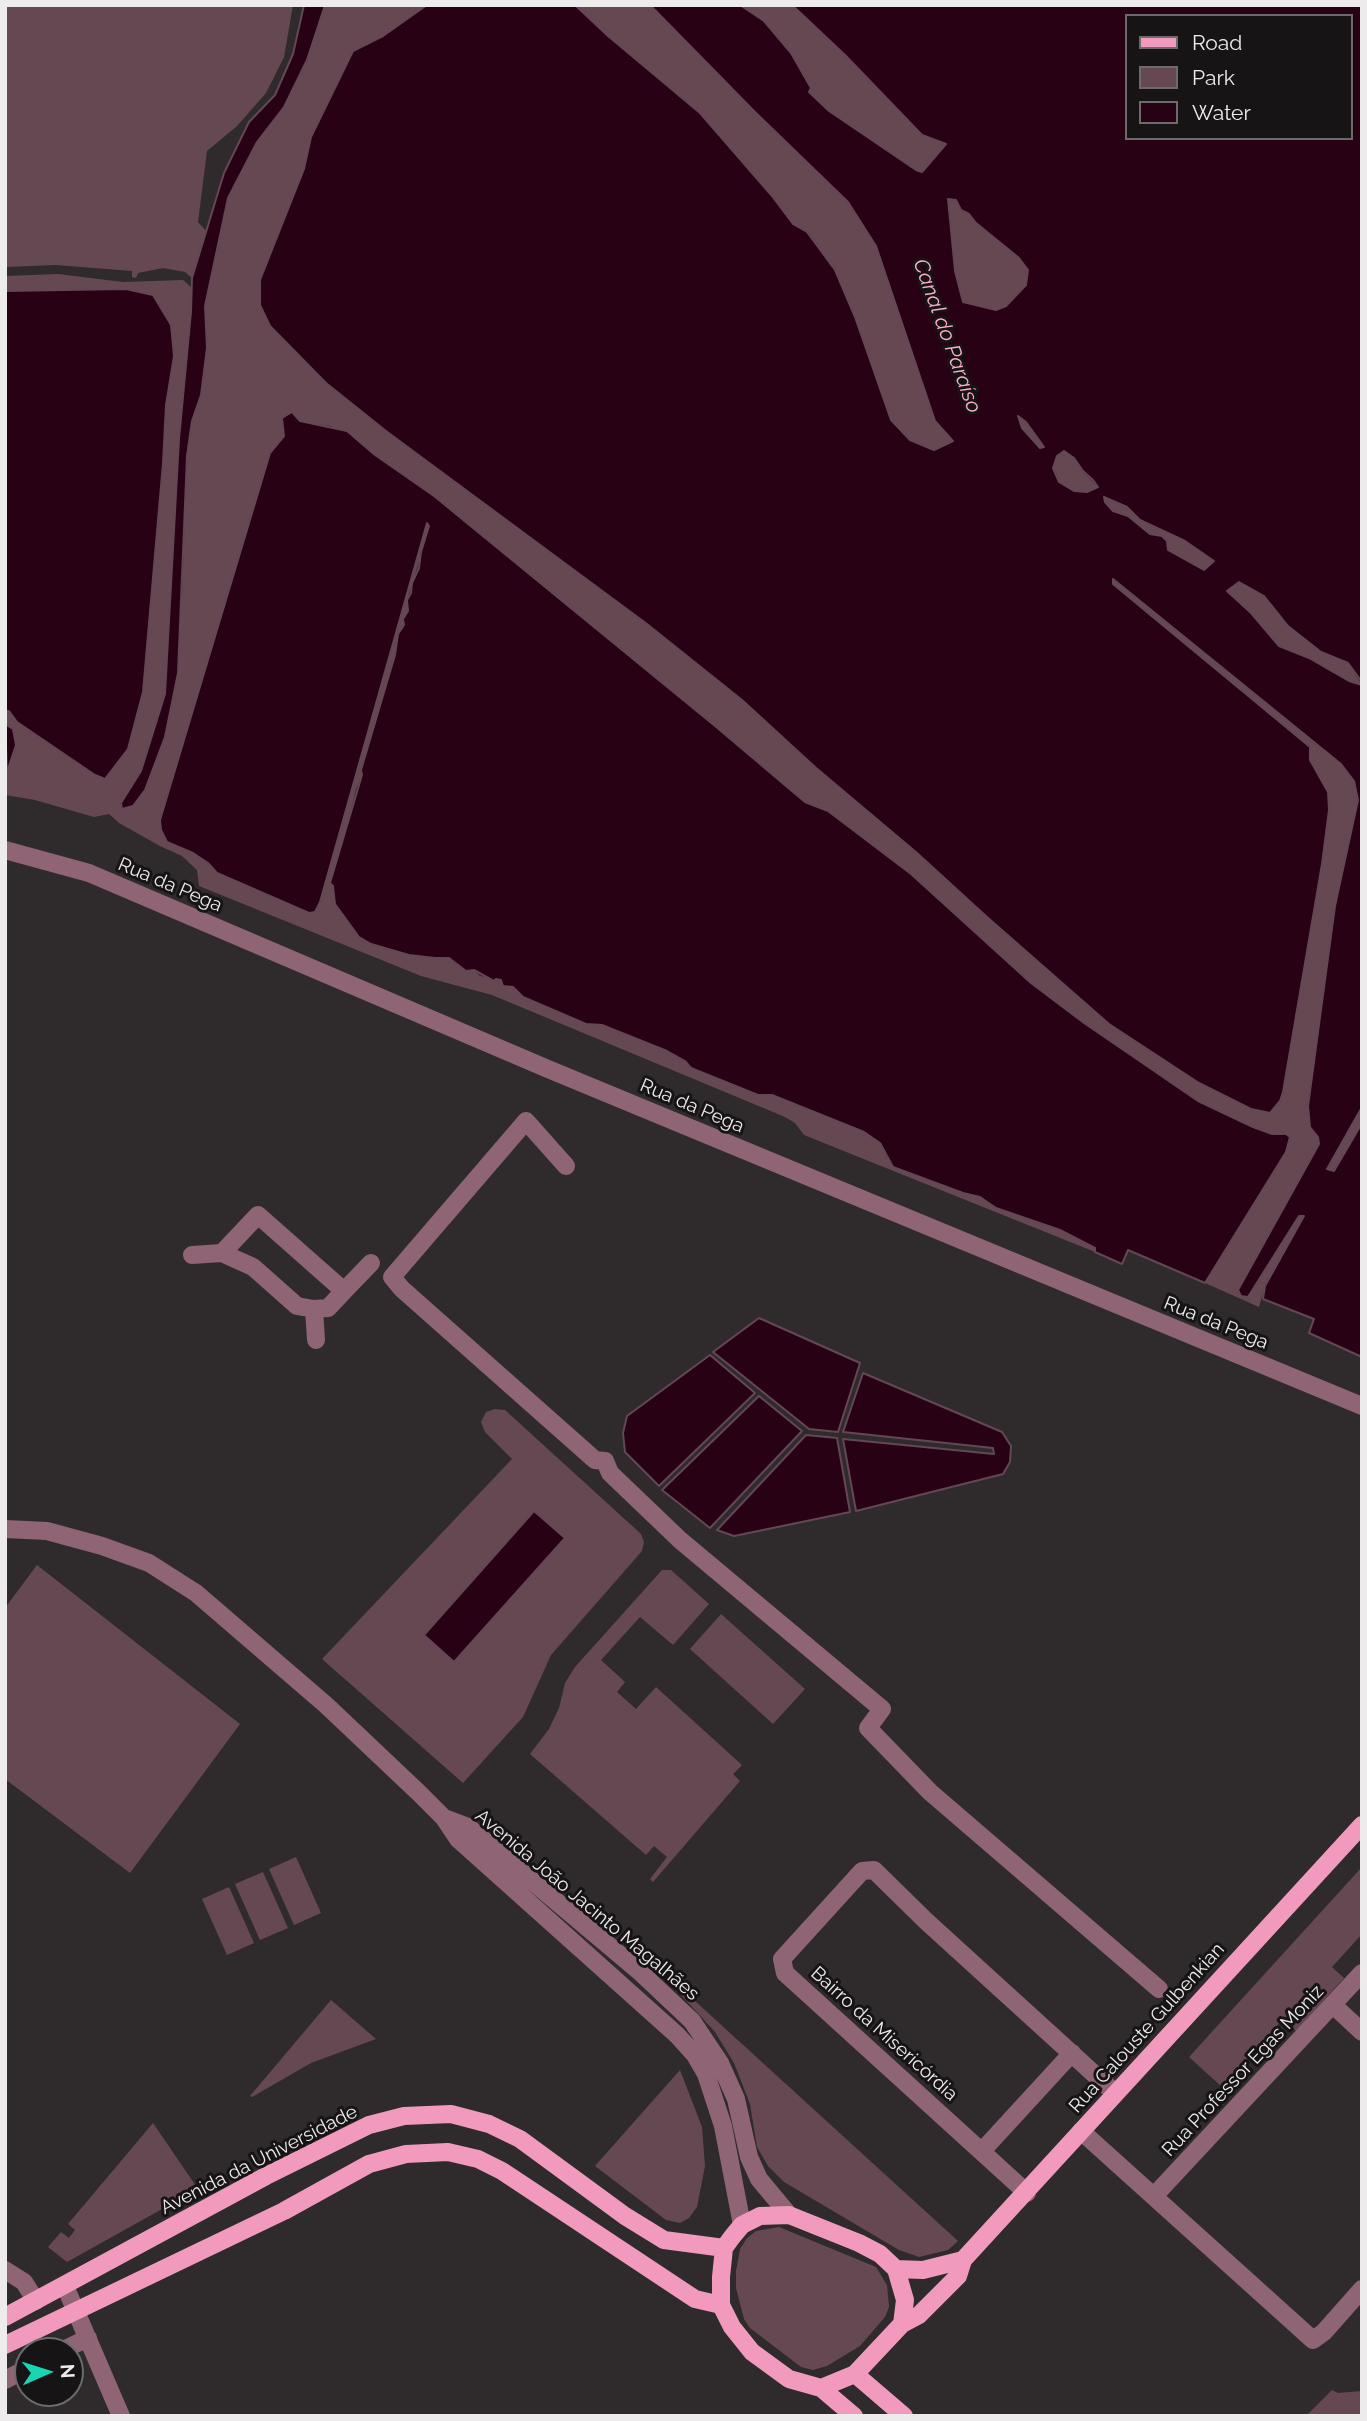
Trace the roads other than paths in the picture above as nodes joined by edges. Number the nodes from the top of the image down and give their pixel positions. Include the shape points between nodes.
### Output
1 (5, 850) edge
2 (566, 1166) dead end
3 (222, 1253) junction
4 (192, 1255) dead end
5 (371, 1263) dead end
6 (344, 1291) junction
7 (314, 1309) junction
8 (316, 1340) dead end
9 (1362, 1406) edge
10 (5, 1529) edge
11 (444, 1818) junction
12 (1362, 1825) edge
13 (1362, 1973) edge
14 (1159, 1989) dead end
15 (1333, 2005) junction
16 (1362, 2032) edge
17 (1072, 2053) junction
18 (1115, 2093) junction
19 (1081, 2131) junction
20 (982, 2151) junction
21 (1027, 2193) junction
22 (1154, 2196) junction
23 (789, 2215) junction
24 (742, 2225) junction
25 (724, 2248) junction
26 (963, 2260) junction
27 (896, 2269) junction
28 (5, 2270) edge
29 (65, 2286) junction
30 (1362, 2289) edge
31 (36, 2301) junction
32 (721, 2305) junction
33 (77, 2309) junction
34 (5, 2318) edge
35 (902, 2324) junction
36 (88, 2338) junction
37 (84, 2340) edge
38 (5, 2345) edge
39 (855, 2374) junction
40 (821, 2388) junction
41 (121, 2416) edge
42 (854, 2416) edge
43 (905, 2416) edge

1 - 9 street, Rua da Pega via 89,873 548,1069
2 - 14 street via 527,1112 392,1277 595,1460 605,1461 610,1473 680,1540 882,1709 869,1728 930,1791
3 - 4 street
3 - 6 street via 258,1215
3 - 7 street via 253,1267 297,1306
5 - 6 street
6 - 7 street via 328,1308
7 - 8 street
10 - 11 street, Avenida João Jacinto Magalhães via 47,1531 102,1546 149,1563 195,1593 326,1705
11 - 23 street, Avenida João Jacinto Magalhães via 468,1827 644,1963 720,2063 736,2099 748,2157 759,2179
11 - 24 street, Avenida João Jacinto Magalhães via 458,1839 695,2055 723,2126
12 - 18 main road, Rua Calouste Gulbenkian
13 - 15 street, Rua Professor Egas Moniz
15 - 16 street
15 - 22 street, Rua Professor Egas Moniz
17 - 18 street, Bairro da Misericórdia
17 - 20 street
17 - 20 street, Bairro da Misericórdia via 874,1870 862,1871 782,1959 785,1973
18 - 19 main road, Rua Calouste Gulbenkian
19 - 21 main road, Rua Calouste Gulbenkian
19 - 22 street
20 - 21 street, Bairro da Misericórdia
21 - 26 main road, Rua Calouste Gulbenkian
22 - 30 street via 1313,2340
23 - 24 main road via 760,2216
23 - 27 main road via 859,2243
24 - 25 main road
25 - 29 main road, Avenida da Universidade via 664,2241 520,2139 489,2124 451,2114 404,2116 369,2125 266,2176
25 - 32 main road
26 - 27 main road via 923,2270
26 - 35 main road, Rua Calouste Gulbenkian via 958,2276 919,2315
27 - 35 main road via 905,2300
28 - 31 street via 24,2282
29 - 31 main road, Avenida da Universidade
29 - 33 street
31 - 34 main road, Avenida da Universidade
32 - 33 main road via 695,2299 502,2171 448,2152 405,2154 369,2164 229,2238
32 - 40 main road via 752,2353 789,2379
33 - 36 street
33 - 38 main road
35 - 39 main road
36 - 37 street
36 - 41 street
39 - 40 main road
39 - 43 main road
40 - 42 main road

